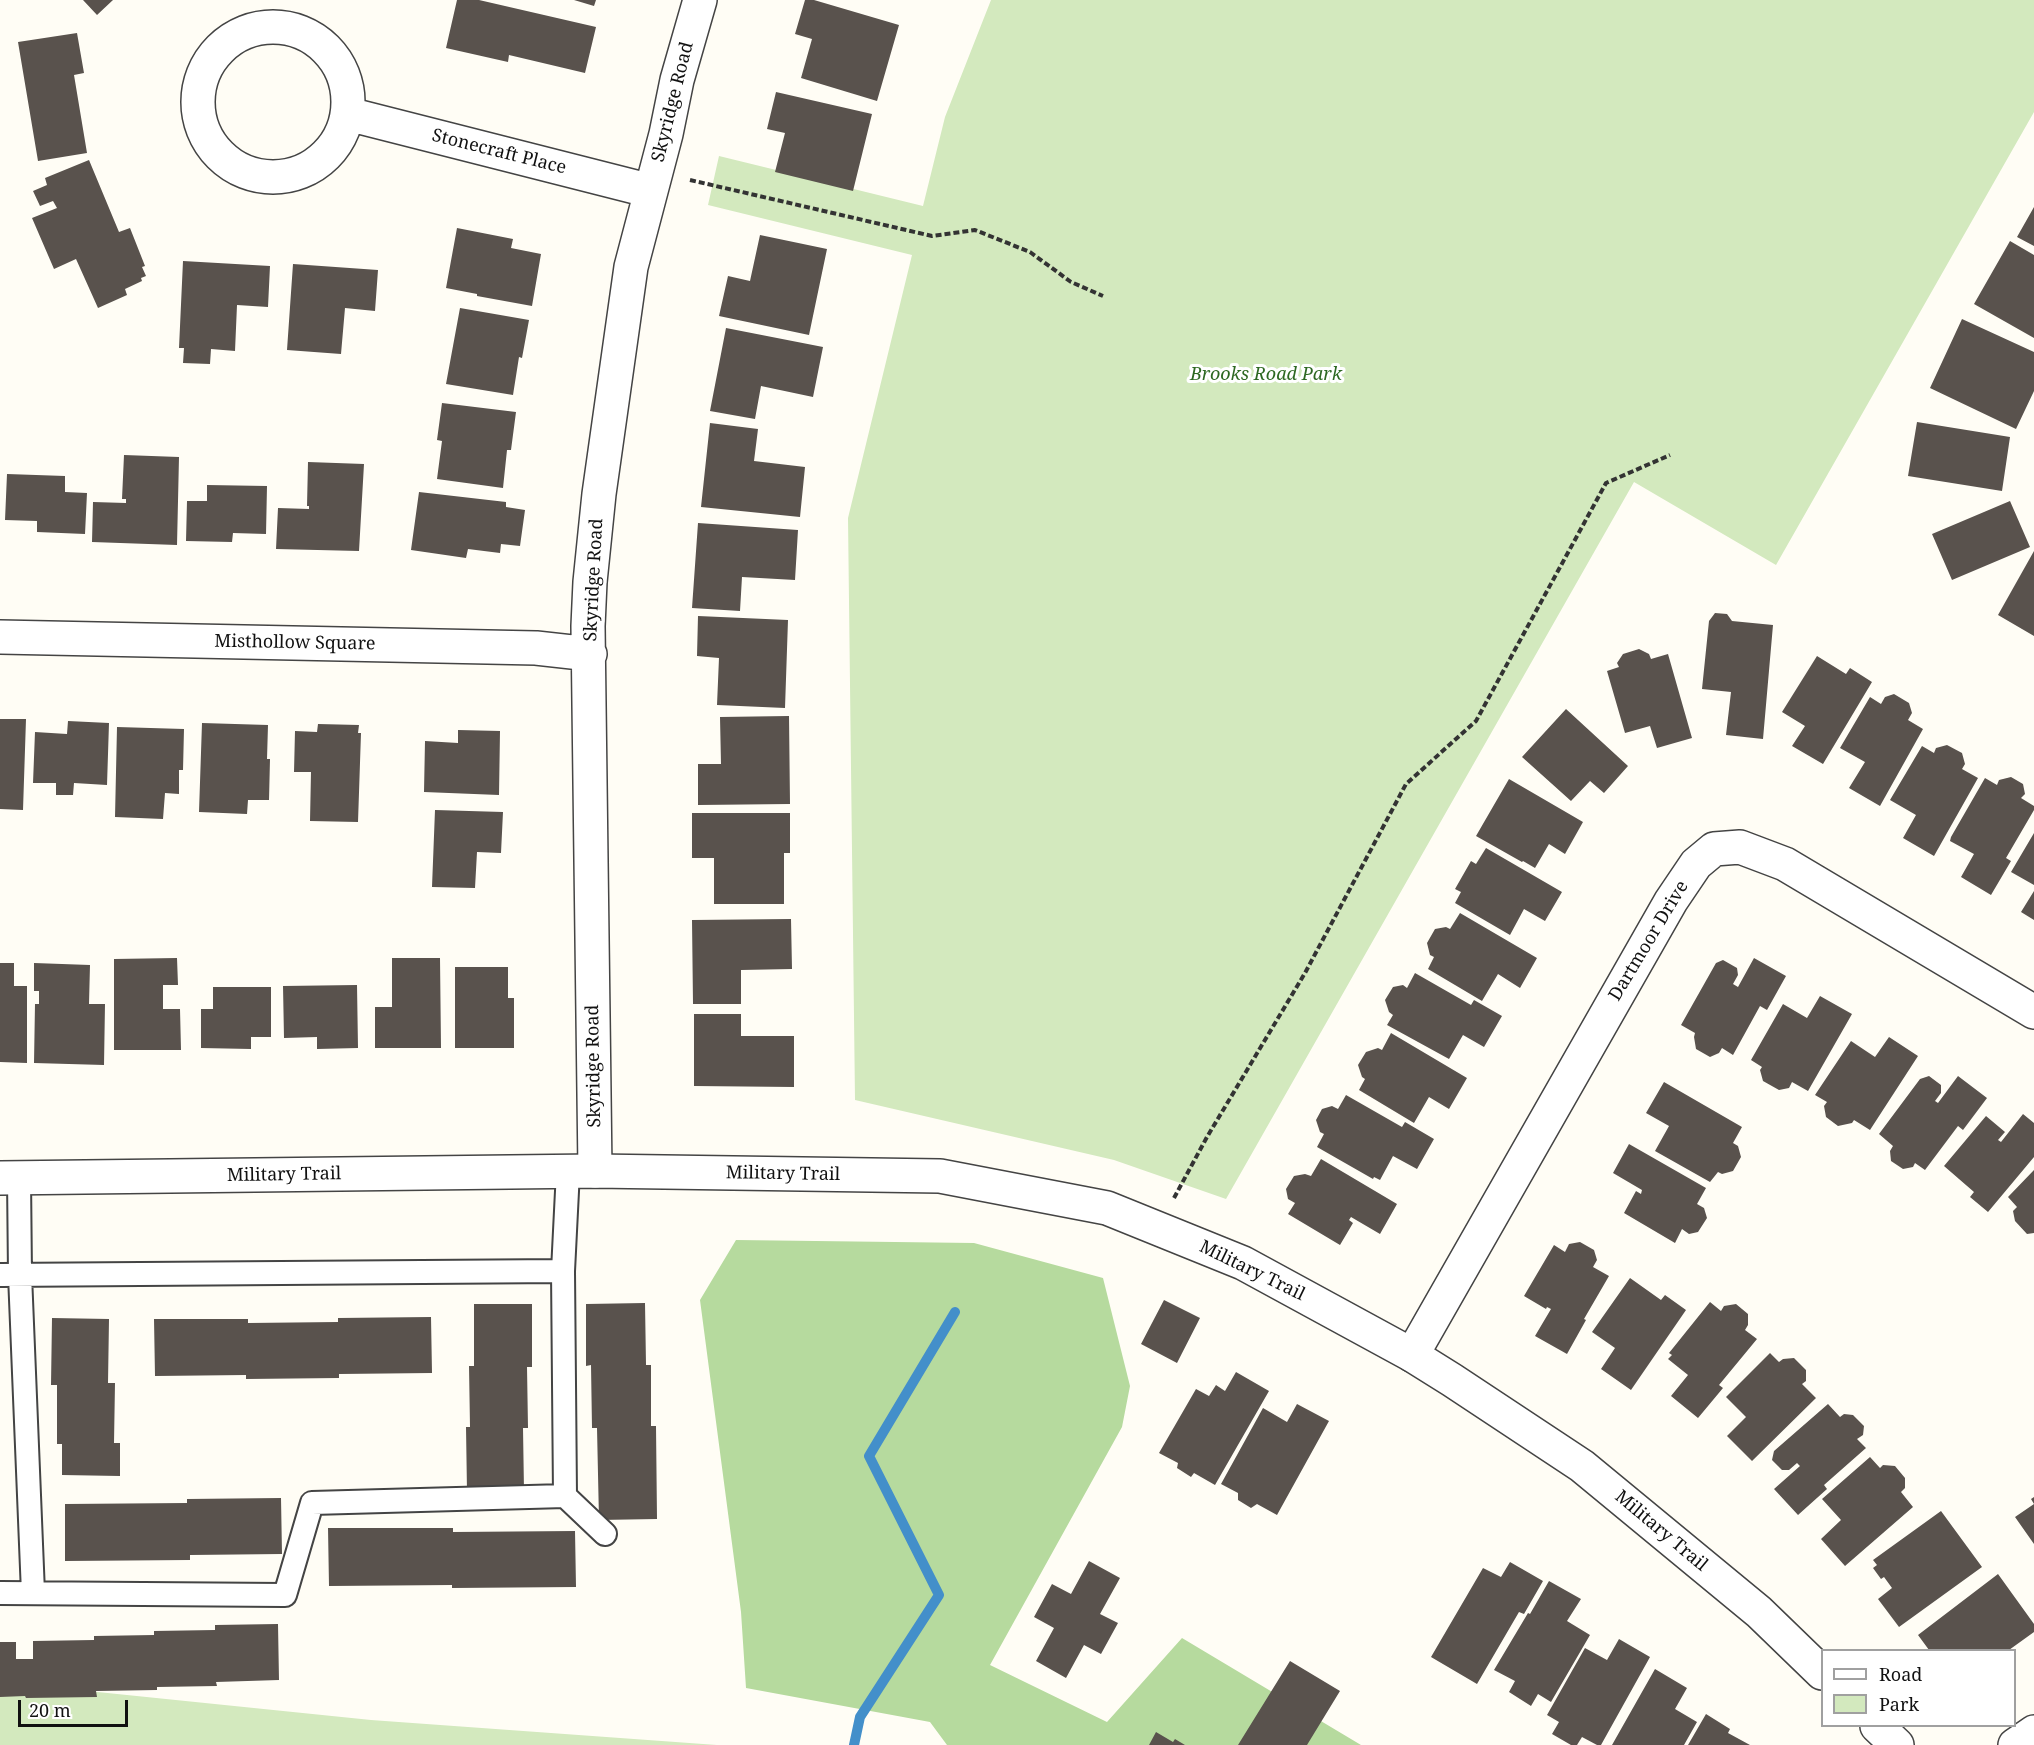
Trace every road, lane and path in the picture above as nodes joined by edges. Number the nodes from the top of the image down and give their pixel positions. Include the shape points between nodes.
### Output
1 (700, 0) edge
2 (348, 114) junction
3 (654, 182) junction
4 (1103, 296) dead end
5 (1670, 455) dead end
6 (0, 637) edge
7 (590, 654) junction
8 (2034, 1012) edge
9 (582, 1171) junction
10 (9, 1178) edge
11 (1158, 1228) junction
12 (563, 1271) junction
13 (10, 1275) edge
14 (1412, 1355) junction
15 (566, 1496) junction
16 (605, 1534) dead end
17 (0, 1593) edge
18 (33, 1593) junction
19 (1821, 1672) edge
20 (1878, 1727) edge
21 (2034, 1732) edge
22 (1897, 1745) edge
23 (2015, 1745) edge

1 - 3 street, Skyridge Road
2 - 2 street via 347,87 338,63 321,43 298,30 272,26 238,35 223,44 207,64 198,89 198,113 205,136 219,155 238,169 261,176 284,177 307,169 326,155 340,136
2 - 3 street, Stonecraft Place
3 - 4 path via 932,236 975,230 1030,252 1071,282
3 - 7 street, Skyridge Road via 631,267 599,494 590,582
5 - 11 path via 1606,483 1476,721 1406,784 1305,973
6 - 7 street, Misthollow Square via 536,648
7 - 9 street, Skyridge Road
8 - 14 street, Dartmoor Drive via 1785,864 1740,847 1714,849 1696,864 1671,901
9 - 10 street, Military Trail
9 - 11 street, Military Trail via 940,1176 1107,1208
9 - 12 lane
10 - 13 lane
11 - 14 street, Military Trail via 1244,1263
12 - 13 lane
12 - 15 lane
13 - 18 lane
14 - 19 street, Military Trail via 1582,1466 1759,1612
15 - 16 lane
15 - 18 lane via 312,1503 285,1595
17 - 18 lane
20 - 22 street
21 - 23 street

